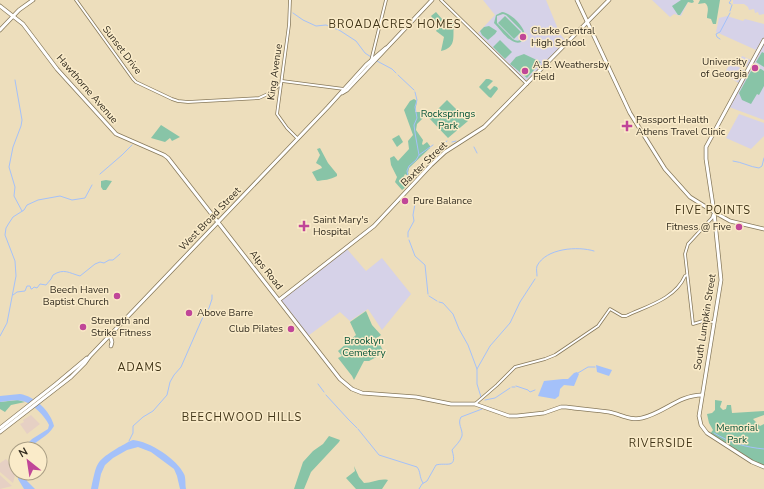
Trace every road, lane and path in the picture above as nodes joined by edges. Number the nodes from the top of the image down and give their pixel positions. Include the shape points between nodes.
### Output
1 (34, 0) edge
2 (76, 0) edge
3 (290, 0) edge
4 (386, 0) edge
5 (432, 0) edge
6 (441, 0) edge
7 (577, 0) edge
8 (609, 0) edge
9 (0, 6) edge
10 (8, 12) junction
11 (14, 16) junction
12 (10, 20) junction
13 (587, 23) junction
14 (0, 30) edge
15 (764, 40) edge
16 (386, 48) junction
17 (370, 61) junction
18 (282, 82) junction
19 (527, 84) junction
20 (344, 91) junction
21 (298, 139) junction
22 (157, 152) junction
23 (159, 158) dead end
24 (713, 206) junction
25 (709, 209) junction
26 (714, 212) junction
27 (710, 221) junction
28 (218, 222) junction
29 (715, 222) junction
30 (764, 229) edge
31 (687, 275) junction
32 (279, 300) junction
33 (714, 322) junction
34 (110, 335) junction
35 (111, 346) dead end
36 (702, 394) junction
37 (39, 400) junction
38 (480, 400) junction
39 (475, 404) junction
40 (480, 406) junction
41 (26, 410) junction
42 (0, 428) edge
43 (0, 432) edge
44 (764, 467) edge

1 - 11 main road
2 - 18 street, Sunset Drive via 133,79 172,99 188,102 255,98 270,93
3 - 18 street, King Avenue
4 - 17 street
5 - 16 main road, West Broad Street
6 - 19 street
7 - 13 main road
8 - 13 main road, Baxter Street
9 - 10 main road, Hawthorne Avenue
10 - 11 main road, Hawthorne Avenue
10 - 12 main road
11 - 12 main road
11 - 22 main road, Hawthorne Avenue via 112,130 121,137
12 - 14 main road
13 - 19 main road, Baxter Street
13 - 25 main road via 630,113 665,169 690,197
15 - 24 main road, South Lumpkin Street via 706,147
16 - 17 main road, West Broad Street
16 - 20 main road, West Broad Street
17 - 20 main road, West Broad Street
18 - 20 street
18 - 21 street, King Avenue via 277,115
19 - 32 main road, Baxter Street via 484,128 437,158 374,226
20 - 21 main road, West Broad Street
21 - 28 main road, West Broad Street
22 - 23 main road
22 - 28 main road, Hawthorne Avenue via 171,162
24 - 25 main road
24 - 26 main road, South Lumpkin Street
25 - 26 main road
26 - 27 street
26 - 29 main road, South Lumpkin Street
26 - 30 main road via 730,221
27 - 29 main road
27 - 31 street via 687,247
28 - 32 main road, Alps Road
28 - 34 main road, West Broad Street
29 - 33 main road, South Lumpkin Street via 721,278
31 - 33 street via 693,324 703,321
31 - 38 street via 672,294 626,316 610,309 598,326 555,355 515,367
32 - 39 main road, Alps Road via 340,379 356,391 416,397 451,404
33 - 36 main road, South Lumpkin Street
34 - 35 main road
34 - 37 main road, West Broad Street via 67,378
36 - 40 main road via 685,397 638,419 612,412 566,407 544,413 509,416
36 - 44 main road, South Lumpkin Street via 699,418 705,432
37 - 41 main road, West Broad Street
37 - 41 main road, West Broad Street
38 - 39 street
38 - 40 main road
39 - 40 main road
41 - 42 main road
41 - 43 main road

